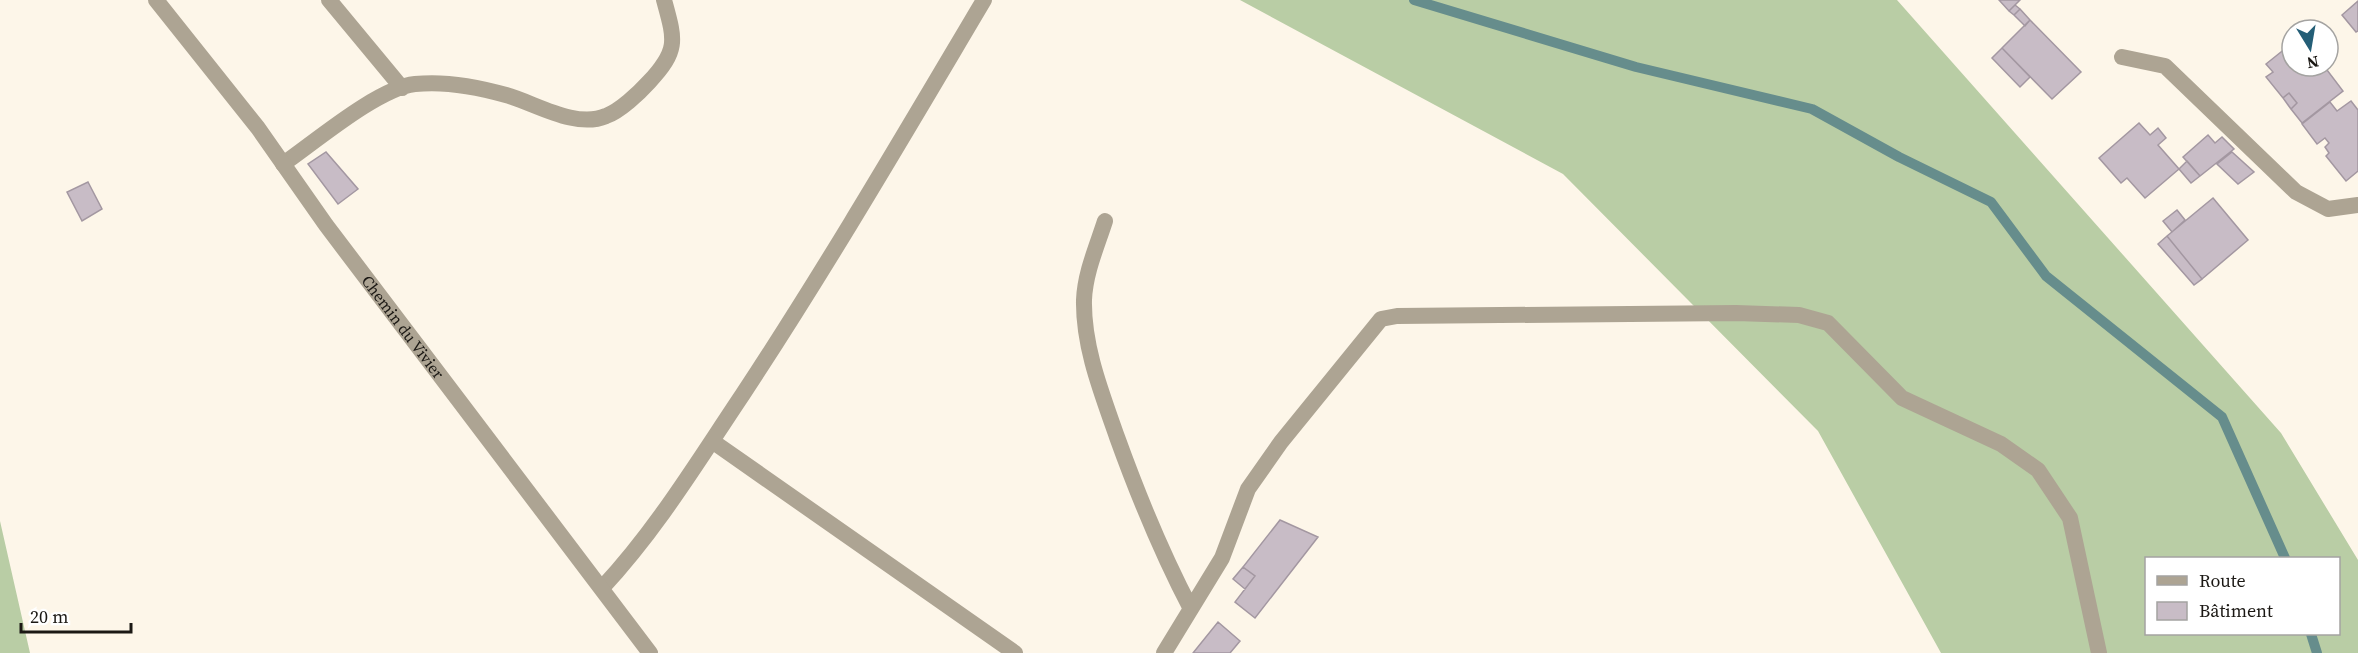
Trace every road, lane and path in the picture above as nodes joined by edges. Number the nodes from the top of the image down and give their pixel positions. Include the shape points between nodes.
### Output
1 (156, 0) edge
2 (329, 0) edge
3 (664, 0) edge
4 (984, 0) edge
5 (2122, 57) dead end
6 (402, 88) junction
7 (284, 164) junction
8 (2358, 205) edge
9 (1105, 220) dead end
10 (712, 441) junction
11 (602, 588) junction
12 (1191, 609) junction
13 (650, 653) edge
14 (1015, 653) edge
15 (1164, 653) edge
16 (2098, 653) edge

1 - 7 street, Chemin du Vivier
2 - 6 street
3 - 6 street via 674,41 667,63 644,88 607,116 589,120 504,94 440,83
4 - 10 street via 820,277
5 - 8 street via 2165,66 2296,192 2328,209
6 - 7 street via 374,100
7 - 11 street, Chemin du Vivier
9 - 12 street via 1084,300 1087,339 1098,384 1150,526
10 - 11 street via 637,550
10 - 14 street
11 - 13 street, Chemin du Vivier
12 - 15 street
12 - 16 street via 1222,558 1248,489 1381,319 1799,315 1827,323 1902,398 2001,444 2038,470 2070,518

